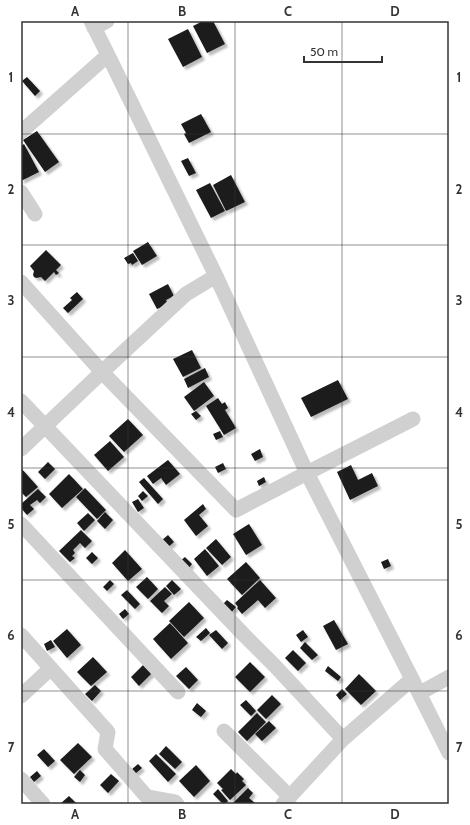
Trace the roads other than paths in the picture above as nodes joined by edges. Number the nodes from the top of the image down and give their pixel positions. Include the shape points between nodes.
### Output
1 (97, 23) edge
2 (108, 54) junction
3 (21, 132) edge
4 (21, 192) edge
5 (35, 214) dead end
6 (216, 276) junction
7 (21, 282) edge
8 (102, 372) junction
9 (21, 401) edge
10 (413, 419) dead end
11 (45, 426) junction
12 (21, 449) edge
13 (306, 473) junction
14 (21, 524) edge
15 (21, 635) edge
16 (51, 668) junction
17 (449, 677) edge
18 (412, 679) junction
19 (178, 692) dead end
20 (420, 693) junction
21 (21, 696) edge
22 (224, 731) dead end
23 (343, 739) junction
24 (449, 753) edge
25 (21, 779) edge
26 (286, 801) edge
27 (43, 804) edge
28 (177, 804) edge

1 - 2 street
2 - 3 street
2 - 6 street
4 - 5 street
6 - 8 street via 186,294
6 - 13 street
7 - 8 street
8 - 11 street
8 - 13 street via 236,510
9 - 11 street
10 - 13 street
11 - 12 street
11 - 23 street
13 - 18 street
14 - 19 street
15 - 16 street
16 - 21 street
16 - 28 street via 108,732 105,749 147,797
17 - 20 street
18 - 20 street
18 - 23 street
20 - 24 street
22 - 26 street
23 - 26 street
25 - 27 street

